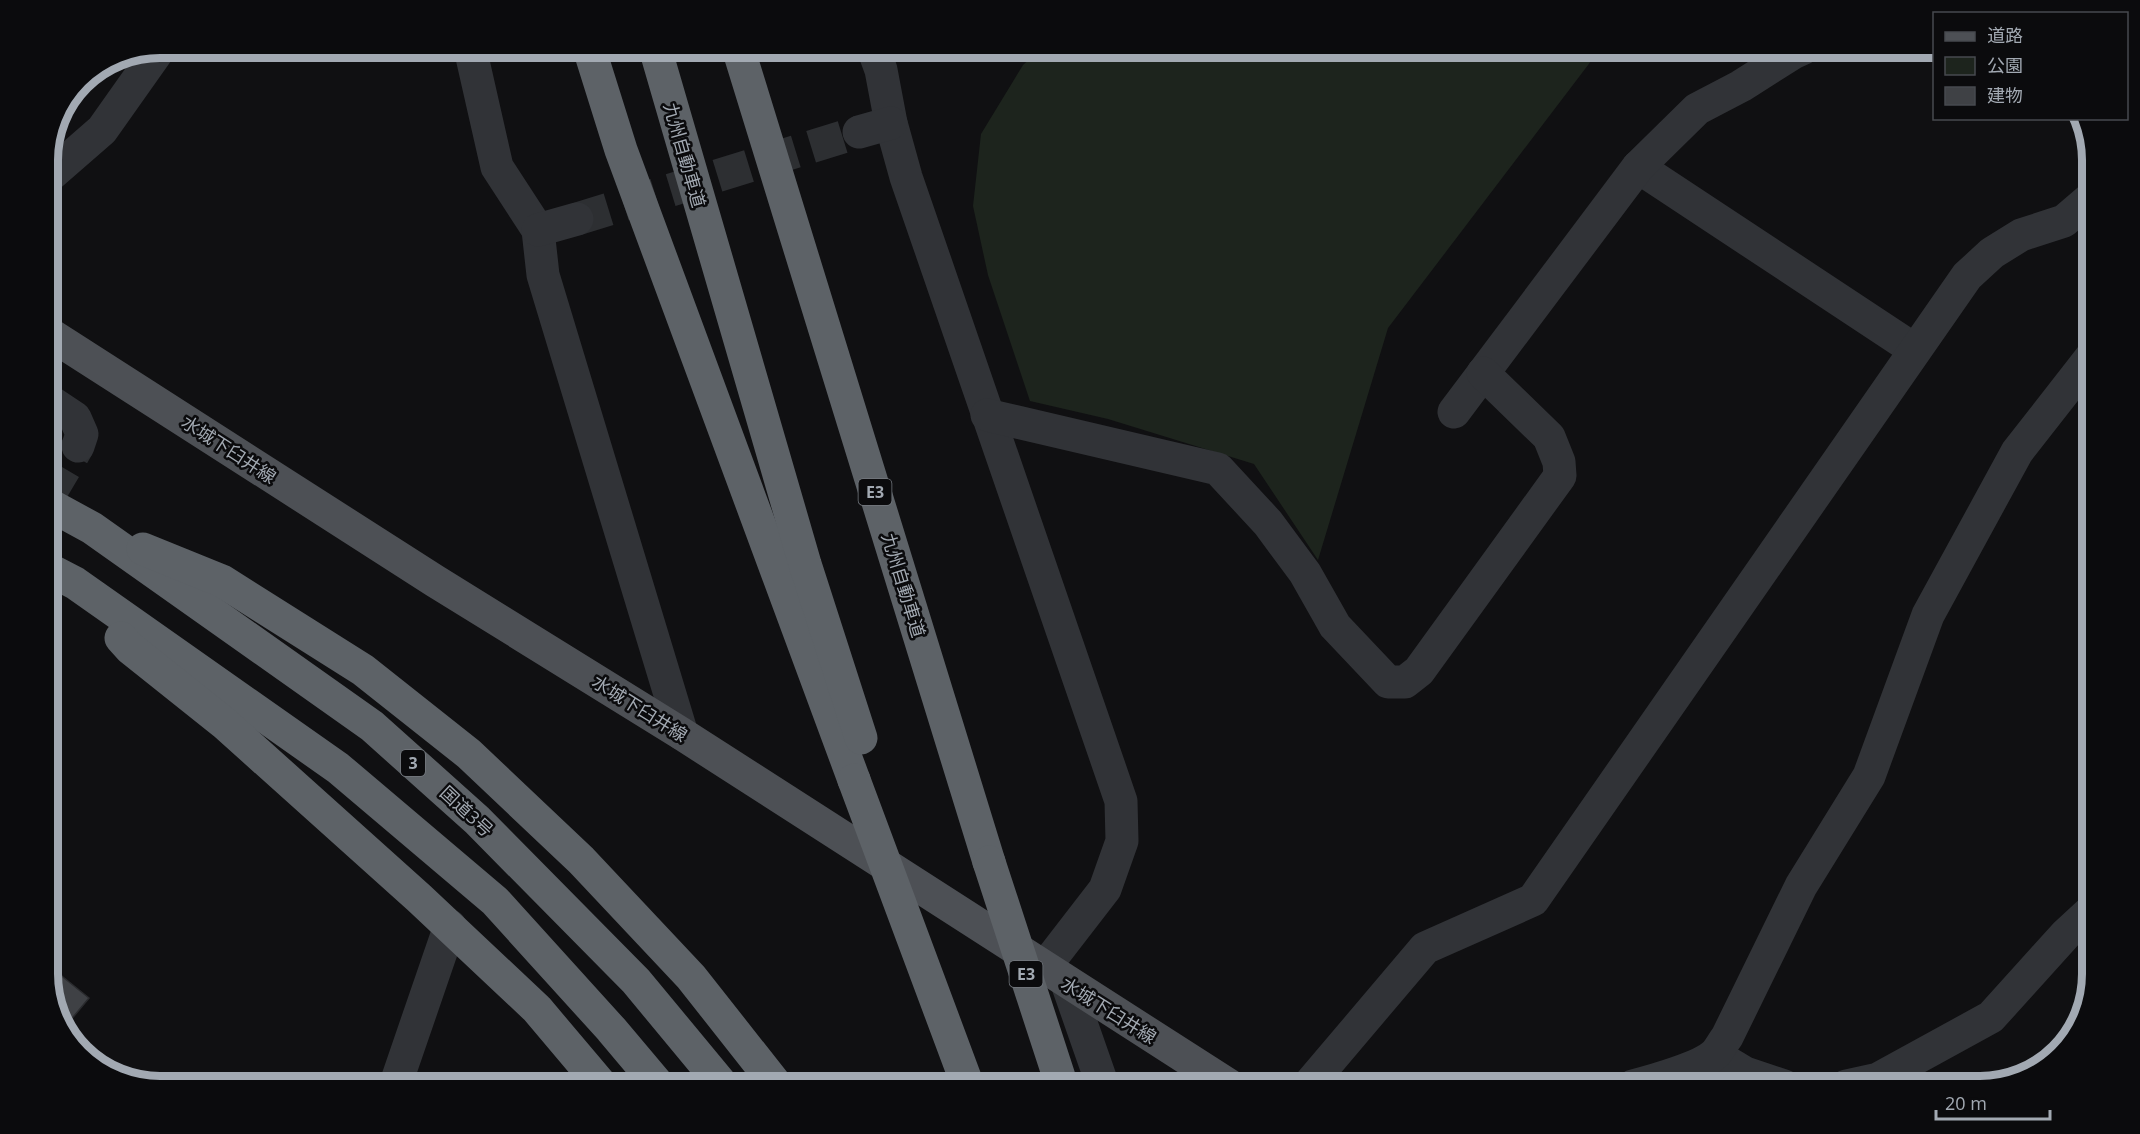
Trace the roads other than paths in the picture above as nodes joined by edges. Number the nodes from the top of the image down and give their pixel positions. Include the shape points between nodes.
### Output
1 (472, 58) edge
2 (592, 58) edge
3 (658, 58) edge
4 (741, 58) edge
5 (764, 58) edge
6 (877, 58) edge
7 (1785, 58) edge
8 (152, 59) edge
9 (761, 122) junction
10 (891, 123) junction
11 (859, 132) tunnel mouth
12 (59, 167) edge
13 (1638, 167) junction
14 (2081, 206) edge
15 (577, 219) tunnel mouth
16 (538, 230) junction
17 (59, 340) edge
18 (1915, 350) junction
19 (2081, 370) edge
20 (1483, 373) junction
21 (59, 407) edge
22 (1454, 412) dead end
23 (987, 416) junction
24 (78, 446) tunnel mouth
25 (59, 510) edge
26 (92, 528) junction
27 (62, 576) edge
28 (682, 734) junction
29 (864, 779) junction
30 (2082, 919) edge
31 (450, 926) junction
32 (1056, 976) junction
33 (1715, 1054) junction
34 (398, 1076) edge
35 (594, 1076) edge
36 (651, 1076) edge
37 (715, 1076) edge
38 (769, 1076) edge
39 (965, 1076) edge
40 (970, 1076) edge
41 (1059, 1076) edge
42 (1099, 1076) edge
43 (1214, 1076) edge
44 (1316, 1076) edge
45 (1666, 1076) edge
46 (1753, 1076) edge
47 (1883, 1076) edge

1 - 16 street via 497,167
2 - 29 highway via 621,150
3 - 29 highway, 九州自動車道
4 - 9 highway, 九州自動車道 / E3
5 - 9 highway
6 - 10 street
7 - 13 street via 1697,109
8 - 12 street via 102,130
9 - 41 highway, 九州自動車道 / E3, bridge
10 - 11 street
10 - 23 street
13 - 18 street
13 - 20 street
14 - 18 street via 2064,221 2021,235 1992,253 1967,276
15 - 16 street
16 - 28 street via 543,275
17 - 28 main road, 水城下臼井線
18 - 44 street via 1533,900 1425,948
19 - 33 street via 2017,452 1928,615 1869,776 1801,886
20 - 22 street
20 - 23 street via 1549,437 1560,476 1419,671 1405,682 1388,682 1335,626 1305,573 1268,523 1218,469
21 - 24 street via 75,418 82,434
23 - 32 street via 1121,801 1122,841 1105,889
25 - 26 highway, 国道3号 / 3
26 - 37 highway, 国道3号 / 3 via 381,733 477,820 636,981
26 - 38 highway via 222,581 363,670 469,754 581,860 691,977
27 - 31 highway via 130,648 224,723
27 - 36 highway via 338,768 495,901
28 - 32 main road, 水城下臼井線
29 - 39 highway, bridge
29 - 40 highway, 九州自動車道
30 - 47 street via 1991,1017
31 - 34 street
31 - 35 highway via 537,1009
32 - 42 street
32 - 43 main road, 水城下臼井線
33 - 45 street
33 - 46 street

